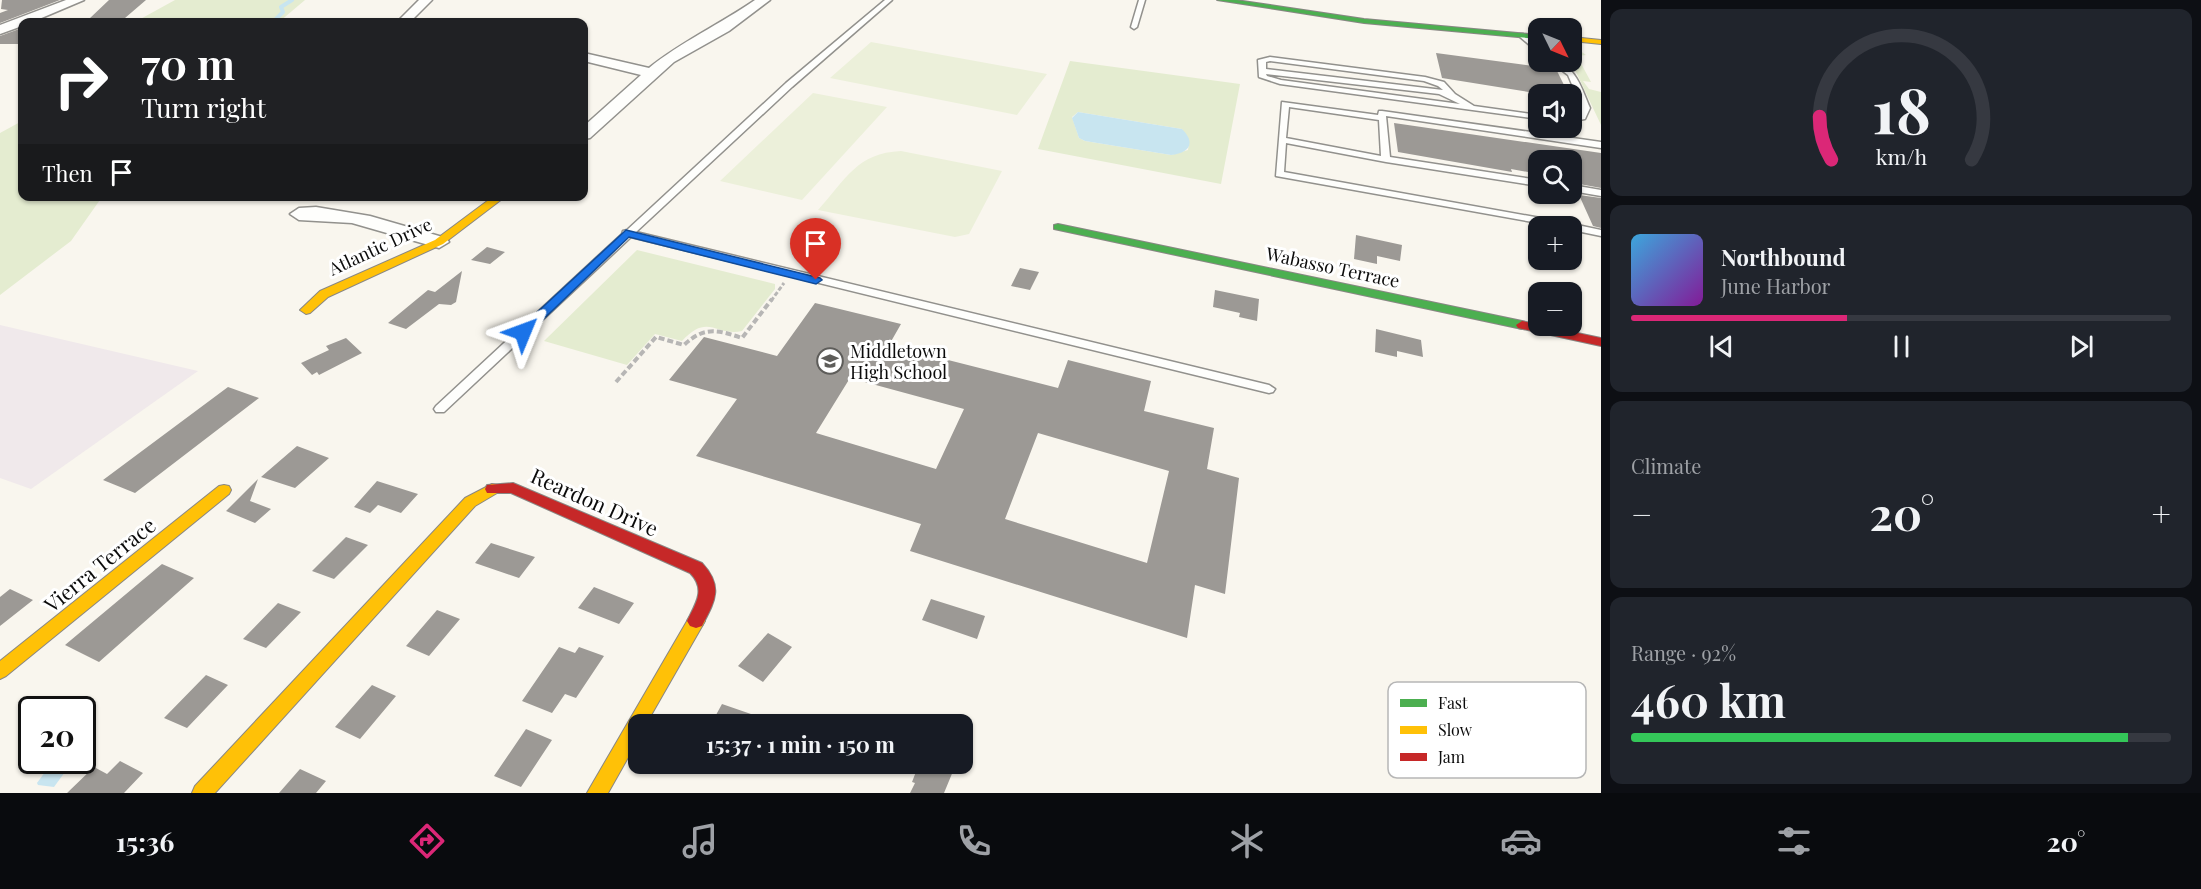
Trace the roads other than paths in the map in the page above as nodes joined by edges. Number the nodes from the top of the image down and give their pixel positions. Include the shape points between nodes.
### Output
1 (78, 0) edge
2 (426, 0) edge
3 (889, 0) edge
4 (1142, 0) edge
5 (1221, 0) edge
6 (740, 2) dead end
7 (761, 2) edge
8 (31, 18) edge
9 (407, 18) edge
10 (18, 23) edge
11 (1134, 27) dead end
12 (0, 30) edge
13 (1521, 35) junction
14 (1528, 36) edge
15 (1582, 40) edge
16 (1528, 41) edge
17 (1601, 42) edge
18 (588, 58) edge
19 (650, 73) junction
20 (1582, 99) edge
21 (1474, 109) junction
22 (1528, 116) edge
23 (1582, 117) edge
24 (1383, 118) junction
25 (588, 130) edge
26 (1282, 140) junction
27 (1601, 145) edge
28 (1386, 159) junction
29 (1528, 181) edge
30 (1582, 190) edge
31 (1601, 193) edge
32 (494, 201) edge
33 (299, 214) dead end
34 (1528, 219) edge
35 (1058, 227) dead end
36 (1582, 229) edge
37 (1601, 232) edge
38 (626, 233) junction
39 (439, 242) junction
40 (306, 310) dead end
41 (1601, 342) edge
42 (1269, 389) dead end
43 (440, 409) dead end
44 (224, 490) dead end
45 (0, 671) edge
46 (202, 793) edge
47 (597, 793) edge

1 - 8 street
2 - 9 street
3 - 38 lane
4 - 11 lane
5 - 13 street via 1364,21
6 - 7 street
7 - 19 street
10 - 12 street
13 - 14 street
13 - 16 lane
15 - 17 street
18 - 19 street
19 - 25 street
20 - 23 lane via 1586,108
21 - 21 lane via 1269,80 1263,77 1262,70 1452,96
21 - 22 lane
24 - 26 lane via 1285,104
24 - 27 lane via 1382,113
24 - 28 lane
26 - 28 lane
26 - 34 lane via 1279,174
28 - 29 lane
30 - 31 lane
32 - 39 street, Atlantic Drive
33 - 39 street via 338,214
35 - 41 street, Wabasso Terrace
36 - 37 lane
38 - 42 lane
38 - 43 lane
39 - 40 street, Atlantic Drive via 324,294
44 - 45 street, Vierra Terrace
46 - 47 street, Reardon Drive via 470,502 500,486 513,488 696,568 710,586 709,598

